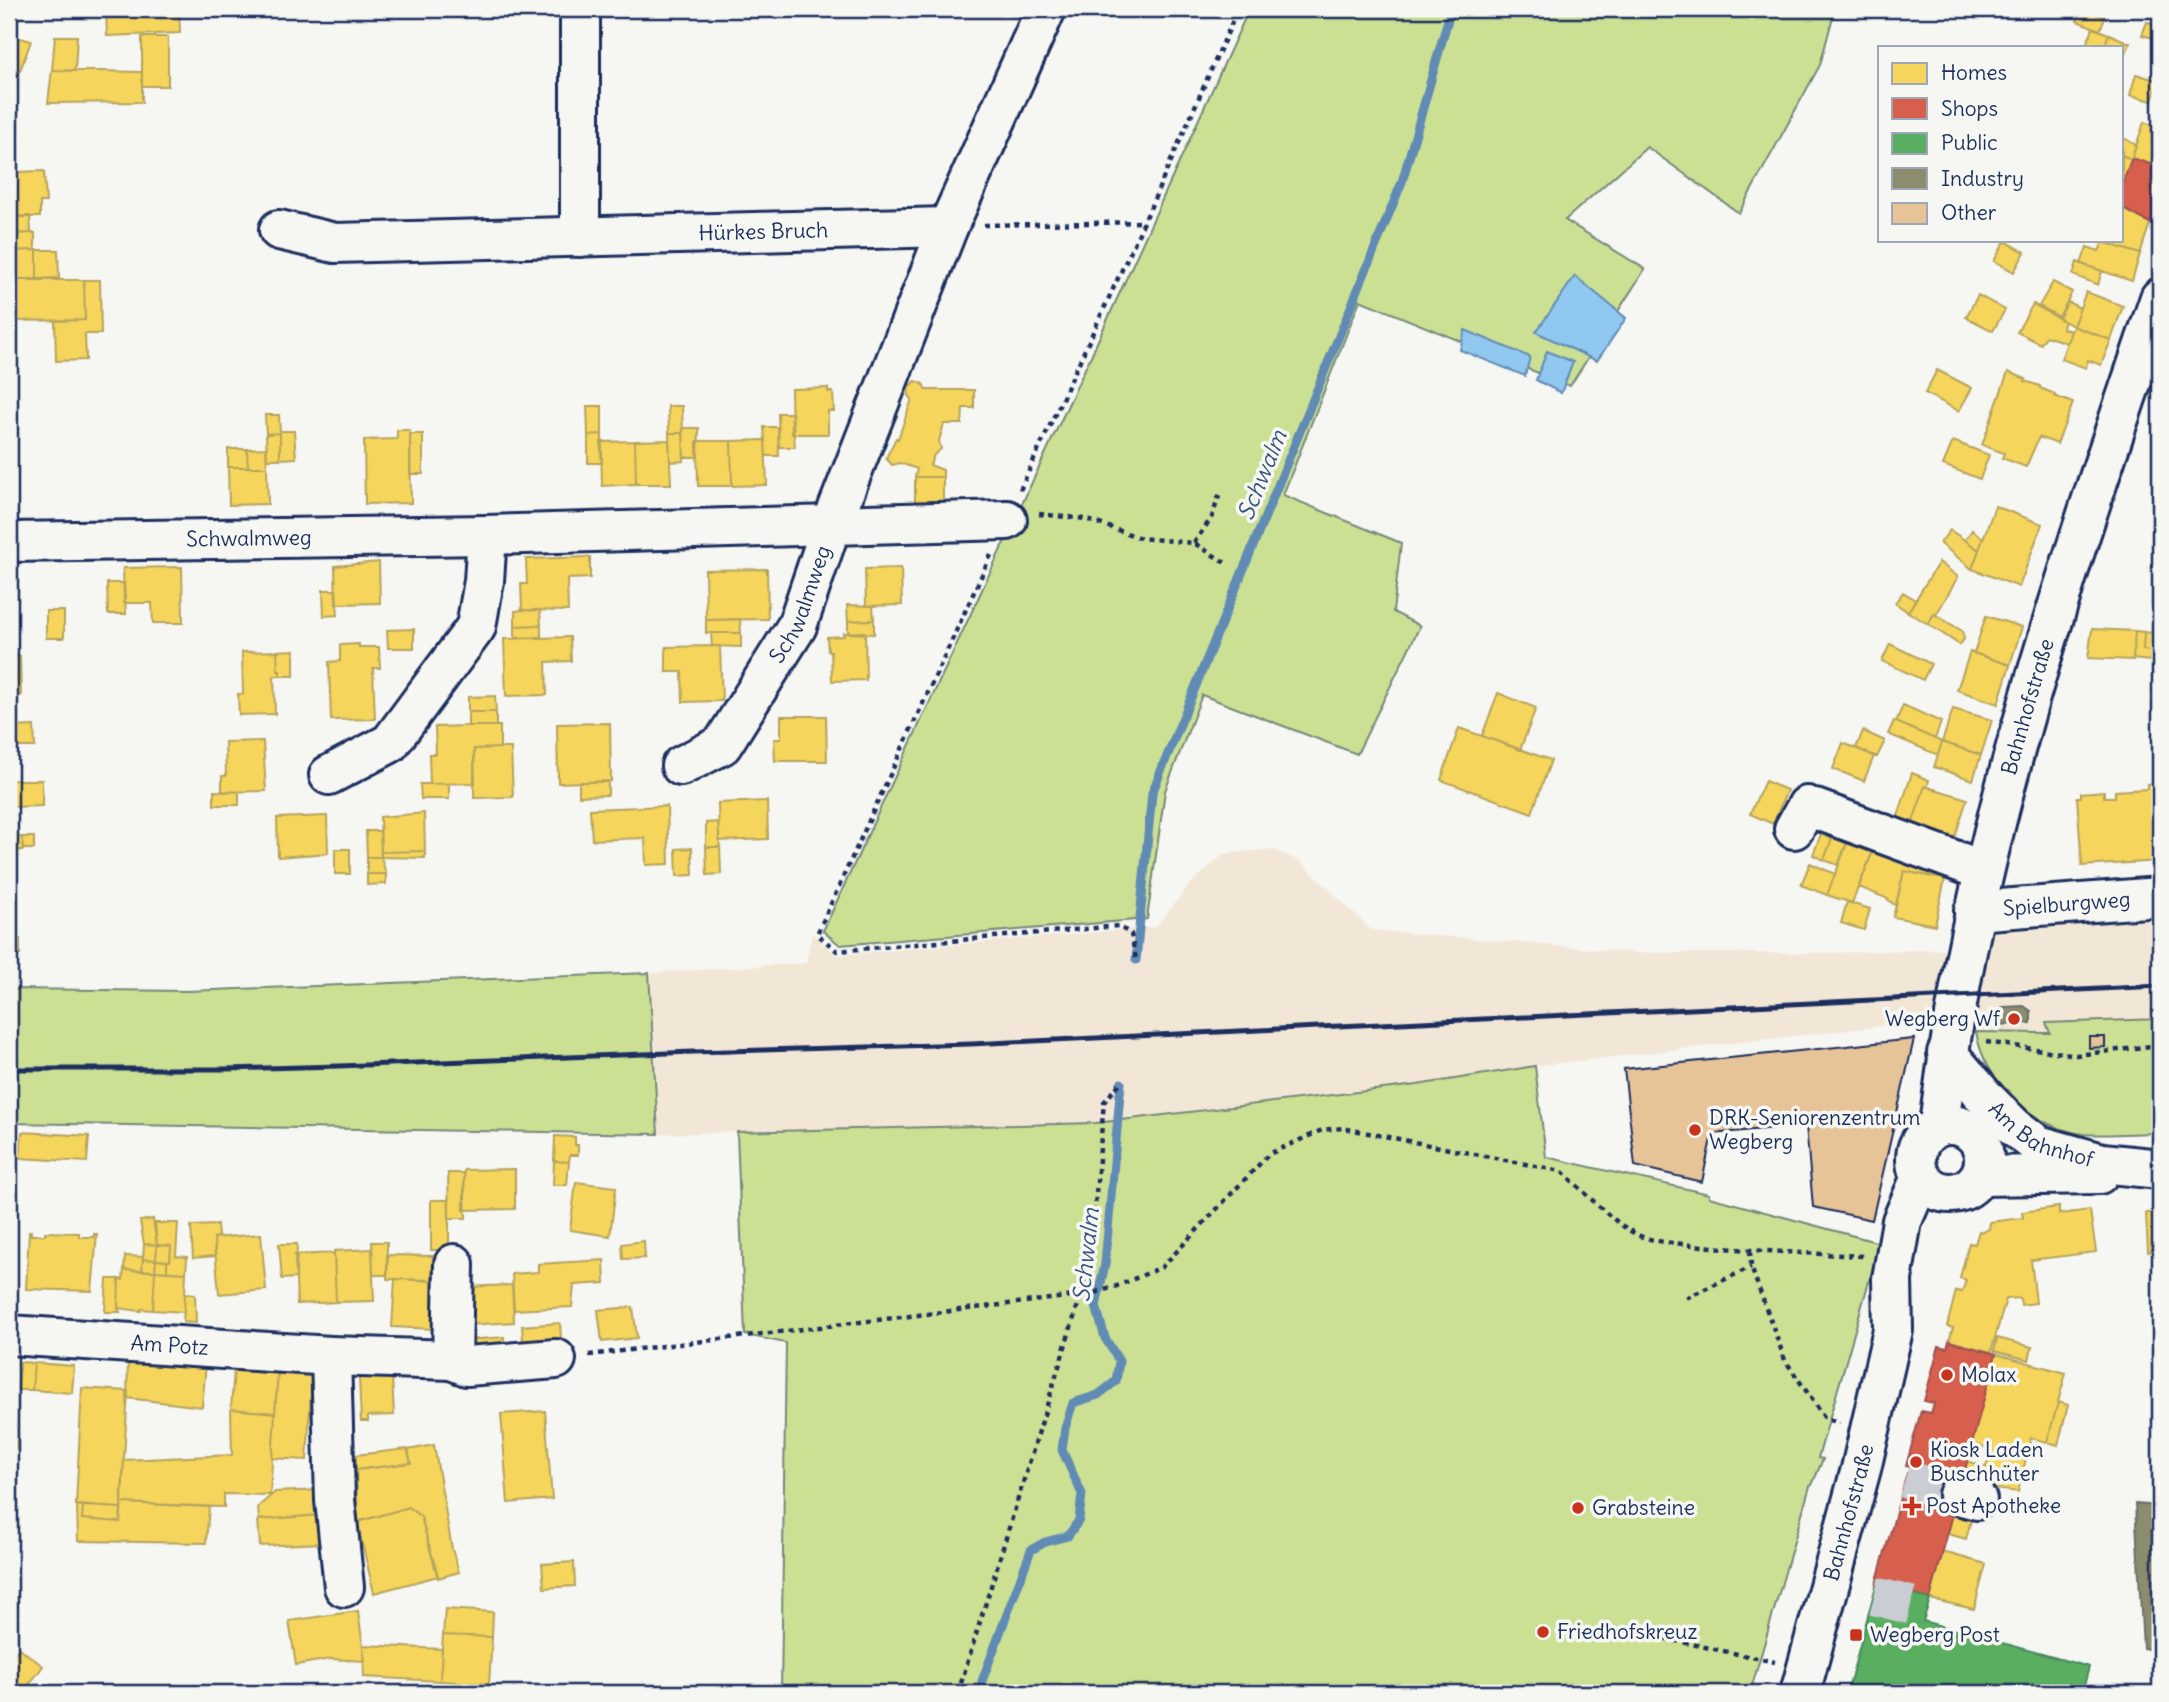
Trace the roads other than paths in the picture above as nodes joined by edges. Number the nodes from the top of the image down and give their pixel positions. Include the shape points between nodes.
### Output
1 (580, 9) edge
2 (1046, 9) edge
3 (948, 227) junction
4 (279, 230) dead end
5 (580, 237) junction
6 (2160, 298) edge
7 (1009, 515) road end
8 (831, 526) junction
9 (487, 535) junction
10 (9, 542) edge
11 (681, 766) dead end
12 (329, 775) dead end
13 (1794, 829) dead end
14 (1984, 871) junction
15 (2160, 897) edge
16 (1974, 911) junction
17 (1949, 1045) junction
18 (1939, 1126) junction
19 (1982, 1162) junction
20 (2160, 1170) edge
21 (1934, 1185) junction
22 (454, 1264) dead end
23 (1893, 1330) junction
24 (9, 1335) edge
25 (331, 1356) junction
26 (556, 1359) road end
27 (452, 1360) junction
28 (344, 1587) dead end
29 (1803, 1683) edge

1 - 5 street
2 - 3 street
3 - 5 street, Hürkes Bruch
3 - 8 street
4 - 5 street, Hürkes Bruch via 335,243
6 - 14 street, Bahnhofstraße via 2079,536
7 - 8 street, Schwalmweg
8 - 9 street, Schwalmweg
8 - 11 street, Schwalmweg via 797,626 722,745
9 - 10 street, Schwalmweg
9 - 12 street via 476,627 390,743
13 - 14 street via 1807,806
14 - 16 street, Bahnhofstraße
15 - 16 street, Spielburgweg
16 - 17 street, Bahnhofstraße
17 - 18 street, Bahnhofstraße
17 - 20 street, Am Bahnhof via 1988,1101 2038,1145 2102,1163
18 - 19 street via 1961,1126 1979,1139
18 - 21 street, Bahnhofstraße via 1918,1147 1916,1158
19 - 20 street, Am Bahnhof via 2105,1174
19 - 21 street via 1966,1189
21 - 23 street, Bahnhofstraße via 1908,1305
21 - 23 street, Bahnhofstraße via 1902,1221 1892,1279
22 - 27 street
23 - 29 street, Bahnhofstraße
24 - 25 street, Am Potz
25 - 27 street, Am Potz
25 - 28 street via 335,1500
26 - 27 street, Am Potz via 467,1366

